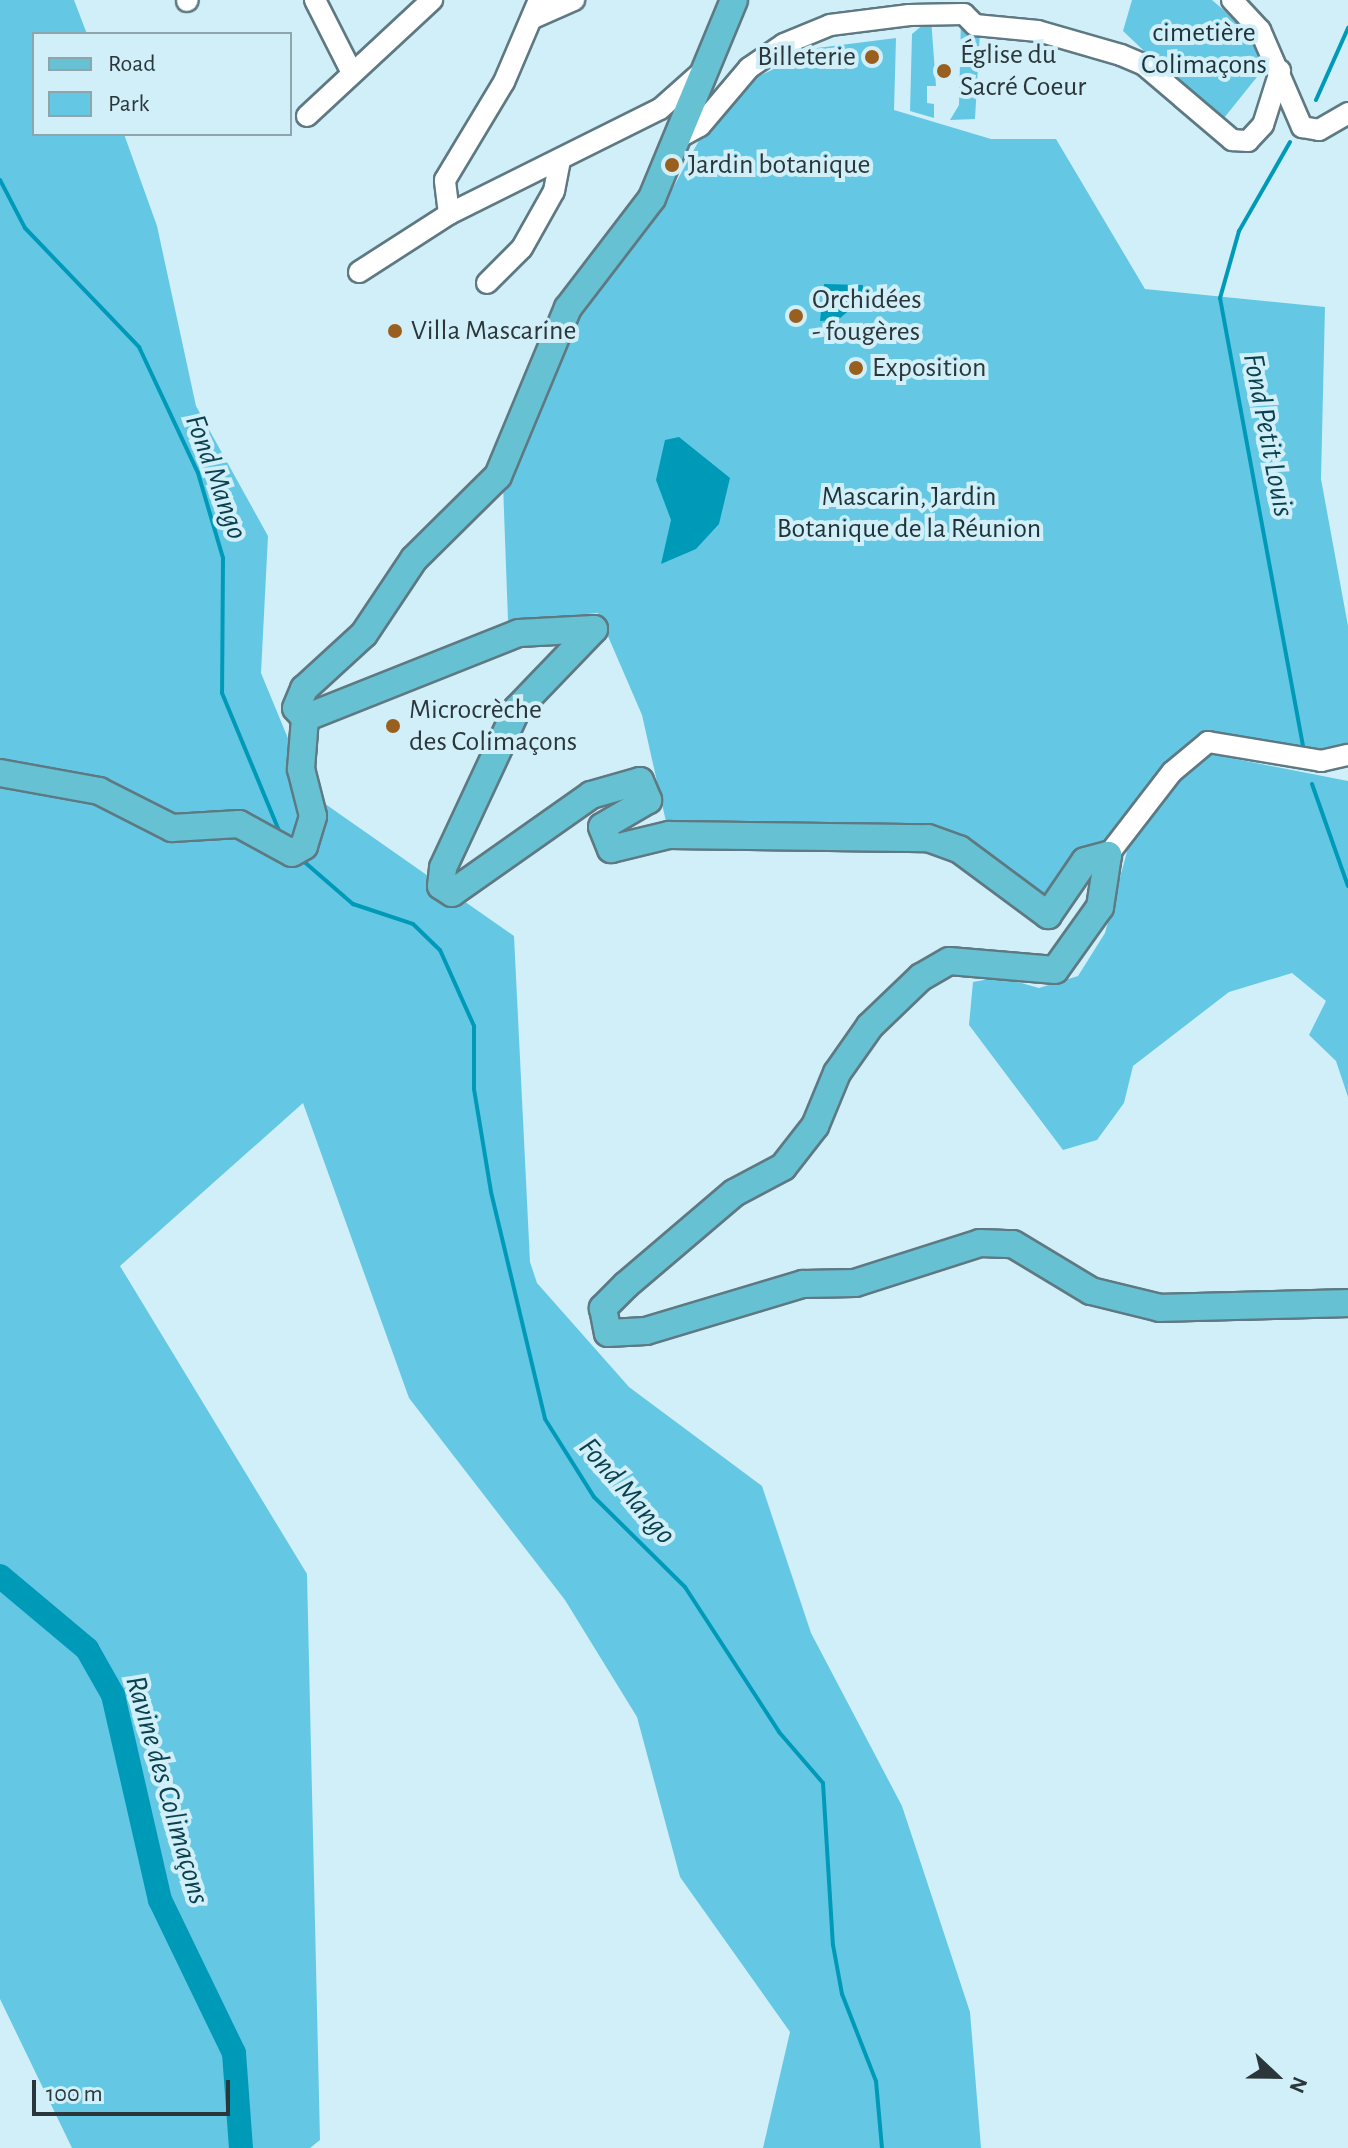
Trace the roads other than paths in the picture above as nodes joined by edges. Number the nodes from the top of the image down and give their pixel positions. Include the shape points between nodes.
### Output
1 (315, 0) edge
2 (432, 0) edge
3 (574, 0) edge
4 (734, 0) edge
5 (1232, 0) edge
6 (536, 9) edge
7 (351, 71) junction
8 (703, 71) junction
9 (1280, 71) junction
10 (1348, 113) edge
11 (307, 116) dead end
12 (678, 138) junction
13 (560, 160) junction
14 (449, 214) junction
15 (359, 272) dead end
16 (487, 283) dead end
17 (305, 718) junction
18 (1348, 755) edge
19 (0, 773) edge
20 (1108, 855) junction
21 (1348, 1303) edge

1 - 7 street
2 - 7 street
3 - 6 street
4 - 8 main road
5 - 9 street via 1260,30
6 - 14 street via 445,180
7 - 11 street
8 - 12 main road
8 - 13 street via 660,109
9 - 10 street via 1302,127 1319,130
9 - 12 street via 1263,125 1248,141 1232,140 1144,65 1121,55 1038,31 975,25 964,14 909,15 830,25 784,44 749,68 700,126
12 - 17 main road via 652,198 568,308 498,476 414,559 364,634 304,689 296,708
13 - 14 street
13 - 16 street via 554,191 522,248
14 - 15 street
17 - 19 main road via 301,769 313,816 304,846 292,853 239,824 172,828 99,791
17 - 20 main road via 519,633 594,629 517,709 443,868 441,886 452,893 591,795 640,781 648,800 602,827 611,849 669,835 928,838 959,849 1048,915 1085,861
18 - 20 street via 1321,761 1208,742 1172,772
20 - 21 main road via 1100,907 1055,970 949,961 921,977 870,1026 837,1073 815,1126 783,1167 734,1193 626,1285 603,1308 602,1326 616,1336 646,1331 803,1284 855,1283 980,1243 1013,1244 1091,1291 1160,1308

